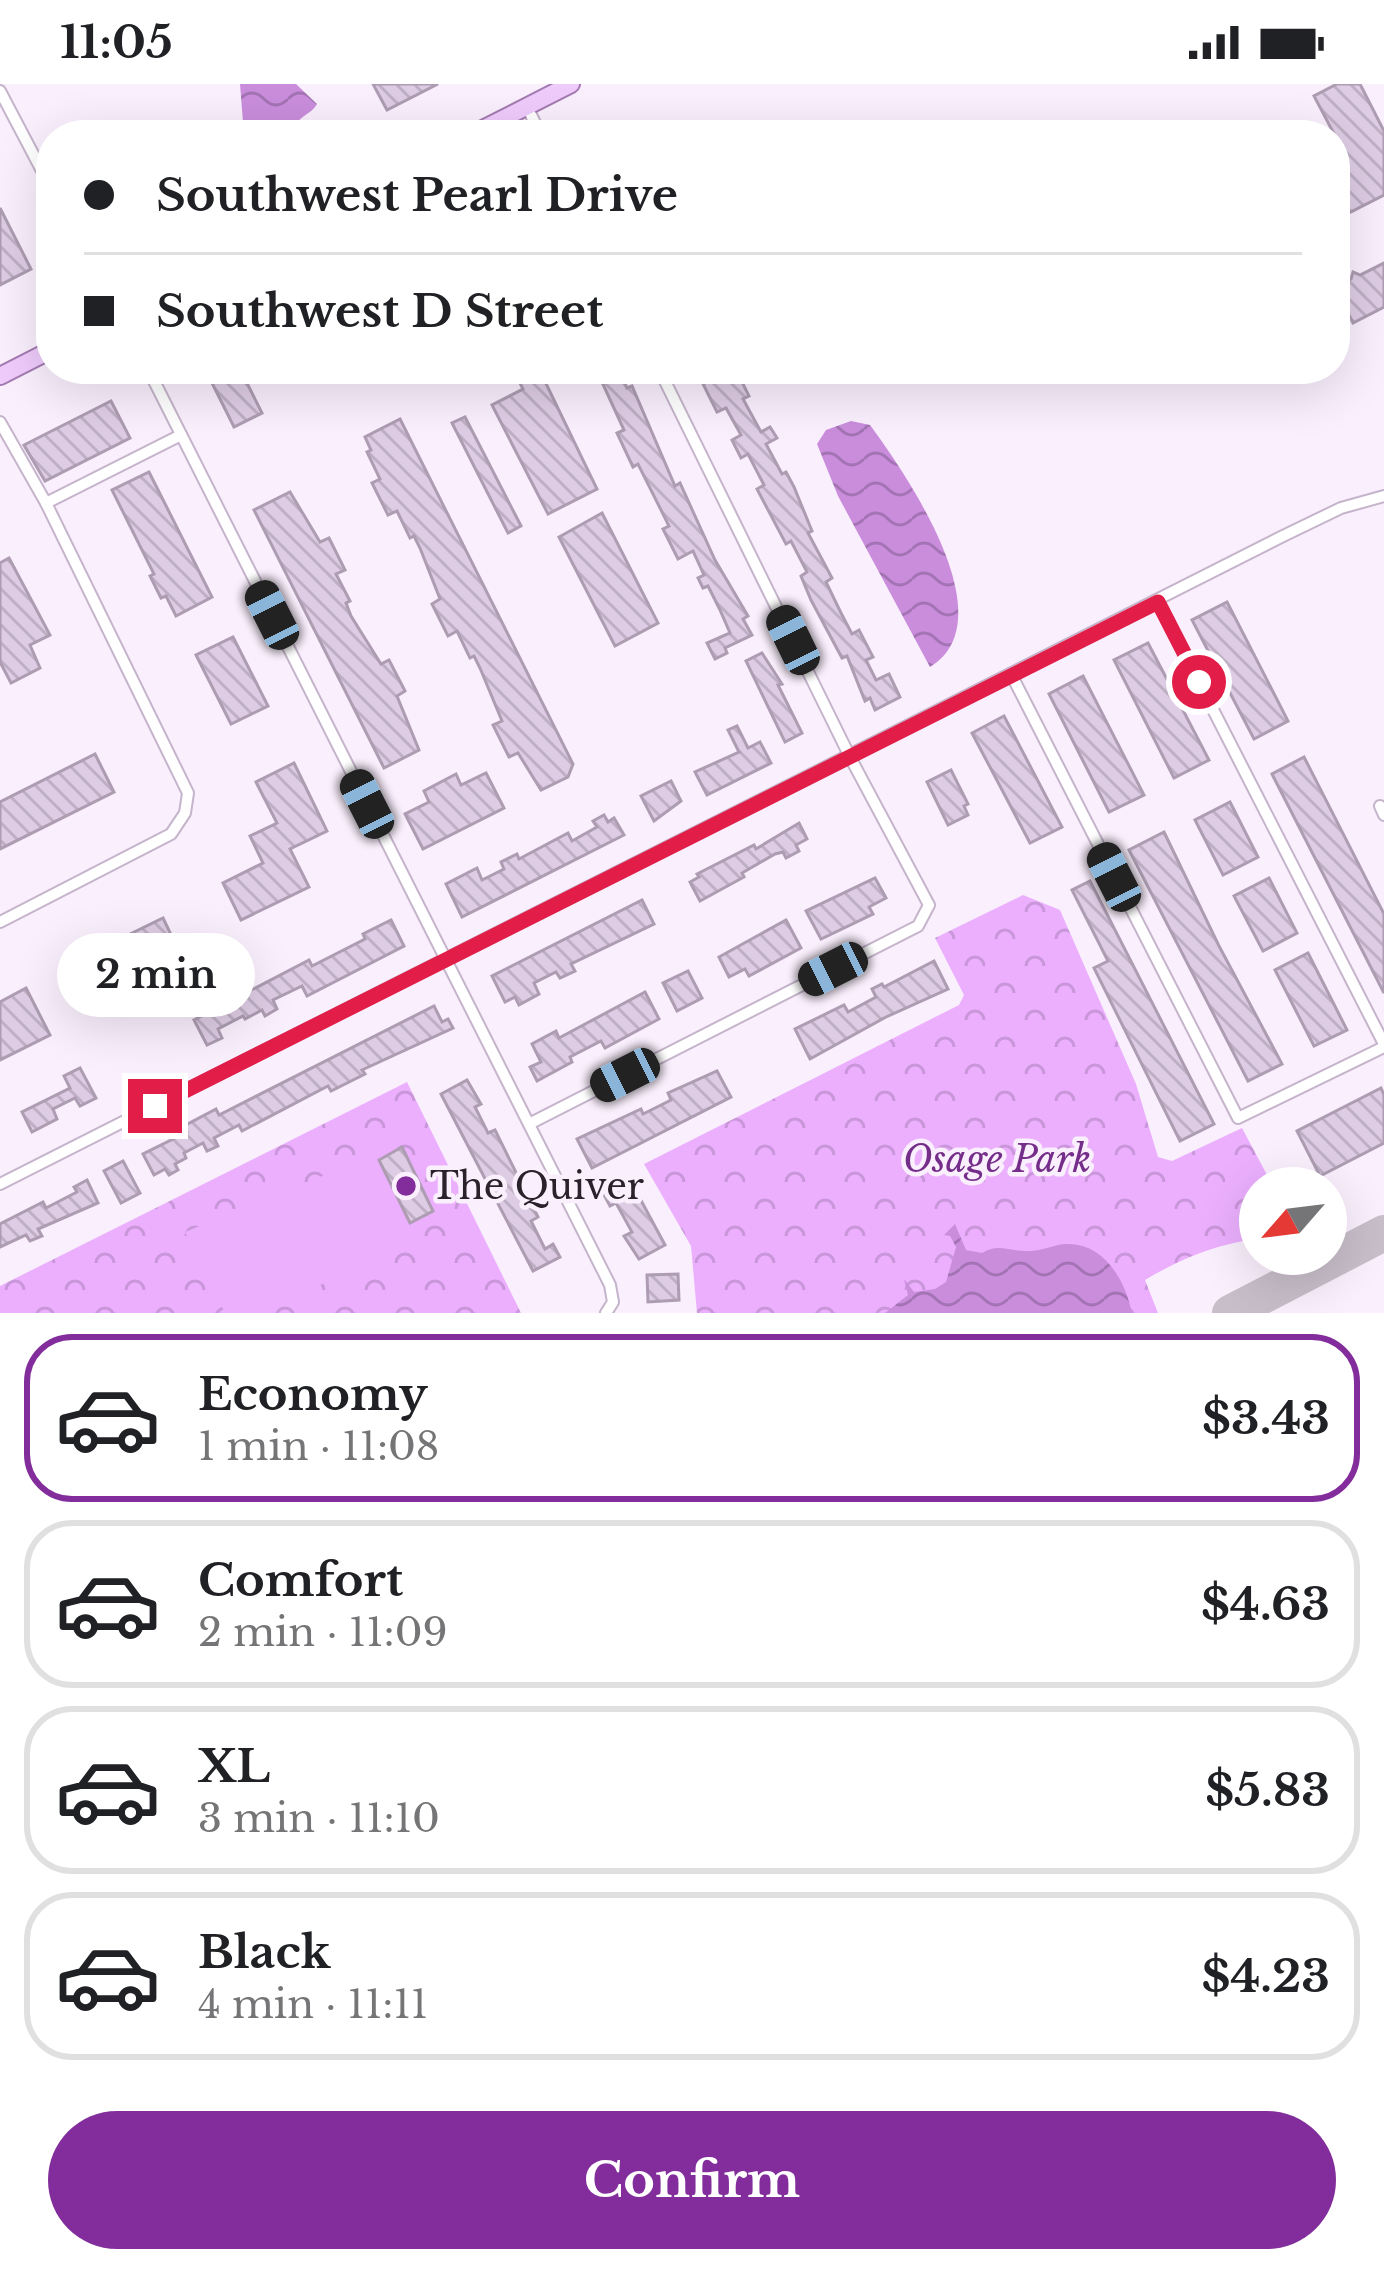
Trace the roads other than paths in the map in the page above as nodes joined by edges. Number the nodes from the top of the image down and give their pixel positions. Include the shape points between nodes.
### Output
1 (572, 84) edge
2 (0, 91) edge
3 (527, 107) junction
4 (501, 120) edge
5 (534, 120) edge
6 (36, 159) edge
7 (36, 358) edge
8 (0, 376) edge
9 (156, 384) edge
10 (666, 384) edge
11 (0, 422) edge
12 (181, 435) junction
13 (1384, 496) edge
14 (46, 503) junction
15 (1158, 602) junction
16 (1012, 676) junction
17 (850, 757) junction
18 (0, 922) edge
19 (446, 960) junction
20 (1384, 1045) edge
21 (529, 1124) junction
22 (0, 1184) edge
23 (610, 1308) edge

1 - 3 main road
2 - 6 street
3 - 4 main road
3 - 5 street
7 - 8 main road
9 - 12 street
10 - 17 street
11 - 14 street
12 - 14 street
12 - 19 street
13 - 15 street via 1341,508
14 - 18 street via 185,780 188,803 171,834
15 - 16 street
15 - 20 street
16 - 17 street
16 - 20 street via 1238,1118
17 - 19 street
17 - 21 street via 929,905 918,926
19 - 21 street
19 - 22 street
21 - 23 street via 610,1285

